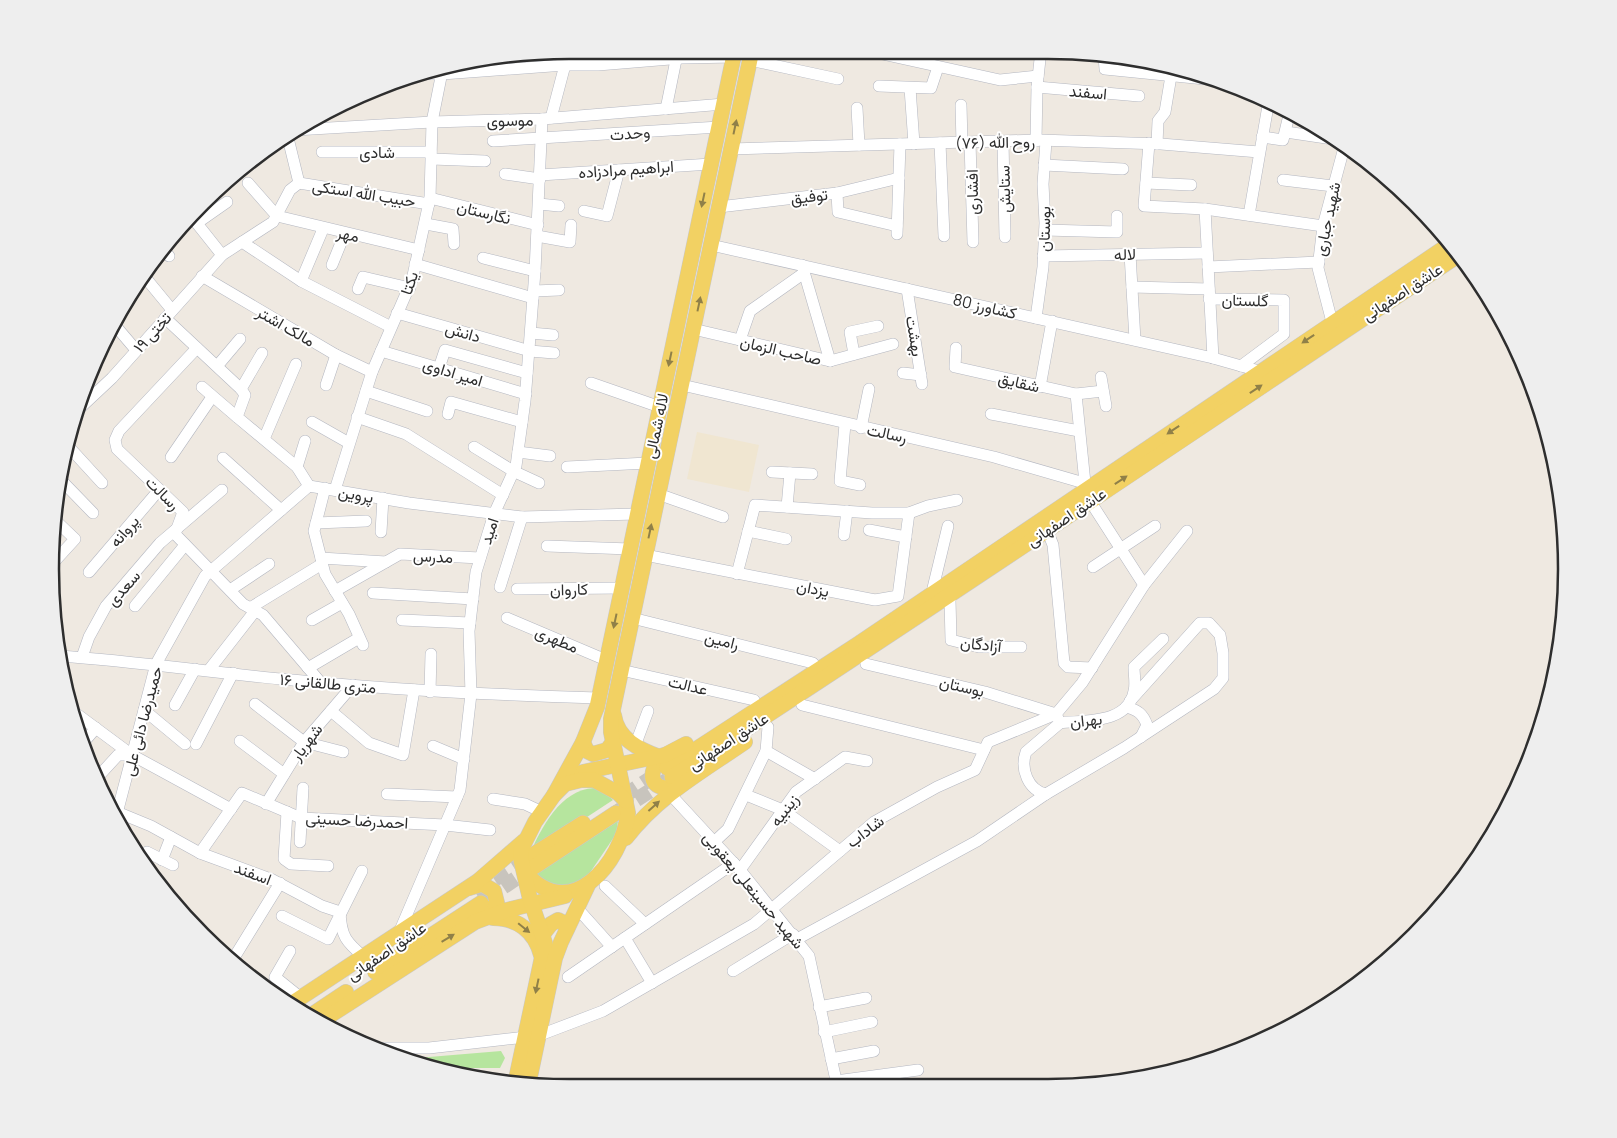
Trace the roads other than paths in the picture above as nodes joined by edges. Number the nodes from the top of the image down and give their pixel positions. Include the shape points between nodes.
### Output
1 (565, 59) edge
2 (642, 59) edge
3 (677, 59) edge
4 (733, 59) edge
5 (750, 59) edge
6 (766, 59) edge
7 (903, 59) edge
8 (1040, 59) edge
9 (1104, 62) edge
10 (565, 65) junction
11 (938, 67) junction
12 (1144, 68) edge
13 (460, 71) edge
14 (1165, 73) edge
15 (441, 75) edge
16 (1171, 76) junction
17 (1184, 77) edge
18 (838, 79) dead end
19 (1037, 82) junction
20 (879, 86) dead end
21 (910, 88) junction
22 (1139, 96) dead end
23 (724, 104) junction
24 (961, 105) dead end
25 (857, 108) dead end
26 (1267, 108) edge
27 (666, 110) junction
28 (547, 119) junction
29 (1288, 119) edge
30 (432, 122) junction
31 (719, 127) junction
32 (311, 129) edge
33 (1286, 132) junction
34 (1262, 137) junction
35 (1318, 137) edge
36 (541, 139) junction
37 (493, 141) dead end
38 (1041, 141) junction
39 (966, 142) junction
40 (1003, 142) junction
41 (289, 143) edge
42 (940, 143) junction
43 (1153, 143) junction
44 (900, 144) junction
45 (914, 144) junction
46 (859, 145) junction
47 (731, 149) junction
48 (322, 152) dead end
49 (1259, 152) junction
50 (1342, 153) edge
51 (432, 156) junction
52 (485, 161) dead end
53 (711, 164) junction
54 (1044, 164) junction
55 (1123, 169) dead end
56 (619, 170) junction
57 (505, 174) dead end
58 (540, 177) junction
59 (898, 178) junction
60 (1283, 180) dead end
61 (248, 183) dead end
62 (299, 183) junction
63 (1146, 183) junction
64 (1191, 185) dead end
65 (1333, 186) junction
66 (837, 193) junction
67 (430, 201) junction
68 (227, 202) dead end
69 (539, 204) junction
70 (559, 206) dead end
71 (718, 207) junction
72 (1205, 209) junction
73 (584, 211) dead end
74 (203, 214) edge
75 (1250, 215) junction
76 (276, 216) junction
77 (1117, 216) dead end
78 (195, 222) edge
79 (426, 224) junction
80 (571, 225) dead end
81 (1322, 226) junction
82 (323, 229) junction
83 (1045, 230) junction
84 (538, 231) junction
85 (345, 233) junction
86 (944, 236) dead end
87 (1005, 237) dead end
88 (242, 242) junction
89 (973, 242) dead end
90 (454, 244) dead end
91 (711, 245) junction
92 (1444, 248) edge
93 (419, 250) junction
94 (1207, 253) junction
95 (1130, 254) junction
96 (222, 255) junction
97 (1043, 256) junction
98 (483, 258) dead end
99 (1453, 258) edge
100 (1319, 262) junction
101 (416, 264) junction
102 (332, 265) dead end
103 (1208, 267) junction
104 (803, 269) junction
105 (535, 271) junction
106 (202, 276) junction
107 (301, 281) junction
108 (148, 282) edge
109 (1132, 287) junction
110 (410, 288) junction
111 (358, 289) dead end
112 (907, 289) junction
113 (559, 290) dead end
114 (534, 294) junction
115 (1209, 294) junction
116 (397, 312) junction
117 (169, 314) junction
118 (1036, 318) junction
119 (1052, 322) junction
120 (1332, 322) junction
121 (391, 326) junction
122 (878, 326) dead end
123 (118, 329) edge
124 (693, 329) junction
125 (531, 333) junction
126 (553, 335) dead end
127 (240, 338) dead end
128 (740, 340) junction
129 (1135, 340) junction
130 (893, 344) dead end
131 (197, 348) junction
132 (956, 348) dead end
133 (136, 350) junction
134 (381, 350) junction
135 (530, 351) junction
136 (262, 353) dead end
137 (554, 353) dead end
138 (854, 354) junction
139 (336, 355) junction
140 (1213, 358) junction
141 (830, 361) junction
142 (296, 364) dead end
143 (218, 365) junction
144 (1241, 366) junction
145 (440, 368) junction
146 (1259, 371) junction
147 (372, 372) junction
148 (527, 373) junction
149 (903, 373) dead end
150 (1101, 377) dead end
151 (591, 383) dead end
152 (326, 385) dead end
153 (682, 385) junction
154 (202, 387) dead end
155 (1040, 387) junction
156 (241, 388) junction
157 (869, 389) dead end
158 (366, 391) junction
159 (1103, 391) junction
160 (526, 394) junction
161 (1076, 394) junction
162 (212, 397) junction
163 (88, 400) edge
164 (1106, 406) dead end
165 (660, 407) junction
166 (427, 411) dead end
167 (448, 414) dead end
168 (991, 414) dead end
169 (237, 417) junction
170 (357, 417) junction
171 (312, 422) dead end
172 (522, 422) junction
173 (845, 424) junction
174 (861, 428) junction
175 (1079, 431) junction
176 (264, 439) junction
177 (305, 441) dead end
178 (349, 443) junction
179 (652, 445) junction
180 (474, 447) dead end
181 (668, 448) junction
182 (73, 451) edge
183 (518, 452) junction
184 (550, 456) dead end
185 (171, 457) dead end
186 (223, 458) dead end
187 (648, 463) junction
188 (296, 466) junction
189 (567, 467) dead end
190 (513, 471) junction
191 (772, 472) dead end
192 (790, 473) junction
193 (812, 474) dead end
194 (102, 483) dead end
195 (539, 483) dead end
196 (1088, 484) junction
197 (66, 485) edge
198 (860, 485) dead end
199 (309, 486) junction
200 (330, 489) junction
201 (159, 490) junction
202 (222, 490) dead end
203 (658, 494) junction
204 (503, 495) junction
205 (382, 498) junction
206 (957, 500) dead end
207 (1090, 501) junction
208 (788, 507) junction
209 (281, 510) junction
210 (847, 511) junction
211 (93, 513) dead end
212 (909, 513) junction
213 (494, 514) junction
214 (637, 514) junction
215 (522, 517) junction
216 (723, 518) dead end
217 (366, 521) dead end
218 (316, 523) junction
219 (61, 526) edge
220 (178, 526) junction
221 (948, 526) dead end
222 (1155, 526) dead end
223 (869, 530) dead end
224 (1047, 530) junction
225 (748, 531) junction
226 (1187, 531) dead end
227 (381, 532) dead end
228 (844, 535) dead end
229 (906, 537) junction
230 (786, 539) dead end
231 (185, 545) junction
232 (547, 546) dead end
233 (1121, 548) junction
234 (630, 549) junction
235 (645, 555) junction
236 (59, 556) edge
237 (480, 558) junction
238 (994, 558) junction
239 (321, 561) junction
240 (386, 562) junction
241 (269, 564) dead end
242 (1093, 567) dead end
243 (89, 572) dead end
244 (208, 574) junction
245 (737, 574) junction
246 (1144, 585) junction
247 (500, 586) dead end
248 (622, 588) junction
249 (933, 588) junction
250 (516, 589) dead end
251 (230, 590) junction
252 (335, 591) junction
253 (373, 593) dead end
254 (473, 599) junction
255 (950, 600) junction
256 (342, 604) junction
257 (135, 606) dead end
258 (253, 609) junction
259 (507, 618) dead end
260 (632, 618) junction
261 (312, 620) dead end
262 (402, 620) dead end
263 (470, 622) junction
264 (1163, 639) dead end
265 (1021, 647) dead end
266 (431, 654) dead end
267 (67, 656) edge
268 (82, 657) junction
269 (606, 660) junction
270 (812, 663) junction
271 (156, 664) junction
272 (866, 664) junction
273 (308, 668) junction
274 (1092, 668) junction
275 (195, 669) junction
276 (209, 670) junction
277 (621, 670) junction
278 (233, 673) junction
279 (322, 683) junction
280 (353, 685) junction
281 (414, 690) junction
282 (430, 692) junction
283 (471, 694) junction
284 (598, 698) junction
285 (754, 700) junction
286 (255, 704) dead end
287 (1128, 704) junction
288 (175, 705) dead end
289 (802, 705) junction
290 (613, 708) junction
291 (144, 710) junction
292 (331, 711) junction
293 (648, 711) dead end
294 (1058, 718) junction
295 (82, 720) edge
296 (768, 727) junction
297 (96, 728) junction
298 (1140, 737) junction
299 (88, 738) edge
300 (240, 741) dead end
301 (304, 742) junction
302 (583, 742) junction
303 (613, 742) junction
304 (433, 746) dead end
305 (635, 746) junction
306 (984, 750) junction
307 (766, 751) junction
308 (343, 752) dead end
309 (132, 755) junction
310 (464, 759) junction
311 (867, 761) dead end
312 (618, 765) junction
313 (670, 768) junction
314 (102, 773) edge
315 (284, 774) junction
316 (815, 779) junction
317 (565, 784) junction
318 (303, 788) dead end
319 (387, 794) dead end
320 (670, 794) junction
321 (1046, 794) junction
322 (554, 795) junction
323 (746, 795) junction
324 (457, 797) junction
325 (493, 798) dead end
326 (266, 804) junction
327 (618, 806) junction
328 (118, 808) edge
329 (231, 809) junction
330 (783, 810) junction
331 (287, 812) junction
332 (542, 812) junction
333 (123, 816) edge
334 (302, 818) junction
335 (445, 825) junction
336 (490, 830) dead end
337 (171, 837) junction
338 (525, 840) junction
339 (300, 842) dead end
340 (714, 842) junction
341 (840, 851) junction
342 (147, 852) dead end
343 (200, 853) junction
344 (611, 857) junction
345 (162, 860) junction
346 (173, 865) dead end
347 (529, 865) junction
348 (328, 866) dead end
349 (737, 867) junction
350 (362, 871) dead end
351 (280, 884) junction
352 (588, 884) junction
353 (605, 886) dead end
354 (573, 892) junction
355 (456, 894) junction
356 (532, 906) junction
357 (577, 908) junction
358 (772, 909) junction
359 (340, 912) junction
360 (282, 916) dead end
361 (481, 920) junction
362 (644, 924) junction
363 (567, 929) junction
364 (543, 934) junction
365 (398, 935) junction
366 (795, 936) junction
367 (625, 938) junction
368 (612, 947) junction
369 (290, 951) dead end
370 (236, 956) edge
371 (364, 957) junction
372 (543, 961) junction
373 (734, 971) dead end
374 (568, 977) dead end
375 (652, 983) junction
376 (290, 996) edge
377 (866, 998) dead end
378 (300, 1002) edge
379 (300, 1002) edge
380 (819, 1007) junction
381 (316, 1012) edge
382 (327, 1018) edge
383 (872, 1022) dead end
384 (824, 1032) junction
385 (533, 1036) junction
386 (395, 1048) edge
387 (874, 1051) dead end
388 (831, 1059) junction
389 (918, 1070) dead end
390 (518, 1076) edge
391 (529, 1077) edge
392 (835, 1079) edge
393 (861, 1079) edge

1 - 10 street, امید
2 - 10 street via 598,65
3 - 27 street
4 - 23 main road, لاله شمالی
47 -> 5 main road, لاله شمالی
6 - 18 street
7 - 11 street, اسفند
8 - 19 street, بوستان
9 - 12 street via 1105,69
10 - 13 street
10 - 28 street, امید
11 - 19 street, اسفند via 1000,80
11 - 21 street via 931,88
14 - 16 street
15 - 30 street, یکتا
16 - 17 street
16 - 43 street via 1165,112 1158,121
19 - 22 street, اسفند
19 - 38 street, بوستان
20 - 21 street
21 - 45 street
23 - 27 street, موسوی
23 - 31 main road, لاله شمالی
24 - 39 street, افشاری
25 - 46 street
26 - 34 street
27 - 28 street, موسوی
28 - 30 street, موسوی
28 - 36 street, امید
29 - 33 street
30 - 32 street, موسوی
30 - 51 street, یکتا
31 - 36 street, وحدت
31 - 53 main road, لاله شمالی
33 - 34 street via 1283,140
33 - 35 street
34 - 49 street
36 - 37 street, وحدت
36 - 58 street, امید
38 - 40 street, روح الله (۷۶)
38 - 43 street, روح الله (۷۶)
38 - 54 street, بوستان
39 - 40 street, روح الله (۷۶)
39 - 42 street, روح الله (۷۶)
39 - 89 street, افشاری
40 - 87 street, ستایش
41 - 62 street
42 - 45 street, روح الله (۷۶)
42 - 86 street
43 - 49 street, روح الله (۷۶)
43 - 63 street
44 - 45 street, روح الله (۷۶)
44 - 46 street, روح الله (۷۶)
44 - 59 street
46 - 47 street, روح الله (۷۶)
47 - 71 main road, لاله شمالی
48 - 51 street, شادی
49 - 75 street
50 - 65 street, شهید جباری
51 - 52 street, شادی
51 - 67 street, یکتا
53 - 56 street, ابراهیم مرادزاده
53 -> 165 main road, لاله شمالی
54 - 55 street
54 - 83 street, بوستان
56 - 58 street, ابراهیم مرادزاده
56 - 73 street via 606,216
57 - 58 street, ابراهیم مرادزاده
58 - 69 street, امید
59 - 66 street, توفیق
59 - 66 street via 897,230 838,212
60 - 65 street
61 - 76 street
62 - 67 street, حبیب الله استکی
62 - 76 street, تختی ۱۹ via 290,190
63 - 64 street
63 - 72 street via 1144,206
65 - 81 street, شهید جباری
66 - 71 street, توفیق
67 - 79 street, یکتا
67 - 84 street, نگارستان
68 - 74 street
69 - 70 street
69 - 84 street, امید
71 - 91 main road, لاله شمالی
72 - 75 street
72 - 94 street
75 - 81 street
76 - 82 street, مهر
76 - 88 street, تختی ۱۹ via 274,222
77 - 83 street via 1117,232
78 - 96 street
79 - 90 street via 453,229
79 - 93 street, یکتا
80 - 84 street, نگارستان via 570,242
81 - 100 street, شهید جباری
82 - 85 street, مهر
82 - 107 street
83 - 97 street, بوستان
84 - 105 street, امید
85 - 93 street, مهر
85 - 102 street
88 - 96 street, تختی ۱۹
88 - 107 street
91 - 104 street, کشاورز 80
124 -> 91 main road, لاله شمالی
92 - 120 main road, عاشق اصفهانی
93 - 101 street, یکتا
94 - 95 street, لاله
94 - 103 street
95 - 97 street, لاله
95 - 109 street
96 - 106 street, تختی ۱۹
97 - 118 street, بوستان
98 - 105 street
207 -> 99 main road, عاشق اصفهانی
100 - 103 street
100 - 120 street, شهید جباری
101 - 110 street, یکتا
101 - 114 street
103 - 115 street
104 - 112 street, کشاورز 80
104 - 128 street via 750,311
104 - 141 street, صاحب الزمان
105 - 114 street, امید
106 - 117 street, تختی ۱۹
106 - 139 street, مالک اشتر
107 - 121 street
108 - 117 street
109 - 115 street, لاله
109 - 129 street
110 - 111 street via 363,277
110 - 116 street, یکتا
112 - 118 street, کشاورز 80
112 - 149 street, بهشت via 922,379
113 - 114 street
114 - 125 street, امید
115 - 140 street
115 - 144 street, گلستان via 1284,300 1284,334
116 - 121 street, یکتا
116 - 135 street, دانش
117 - 131 street
117 - 133 street, تختی ۱۹
118 - 119 street, کشاورز 80
119 - 129 street, کشاورز 80
119 - 155 street
120 -> 146 main road, عاشق اصفهانی
121 - 134 street, یکتا
122 - 138 street via 850,332
123 - 133 street
124 - 128 street, صاحب الزمان
124 - 153 main road, لاله شمالی
125 - 126 street
125 - 135 street, امید
127 - 143 street
128 - 141 street, صاحب الزمان
129 - 140 street, کشاورز 80
130 - 138 street
131 - 143 street
131 - 201 street, رسالت via 119,431 115,440 117,449
132 - 155 street, شقایق via 955,367
133 - 163 street, تختی ۱۹
134 - 145 street, امیر اداوی
134 - 147 street, یکتا
135 - 137 street, دانش
135 - 148 street, امید
136 - 156 street
138 - 141 street
139 - 147 street, مالک اشتر
139 - 152 street
140 - 144 street, کشاورز 80
142 - 176 street
143 - 156 street
144 - 146 street, کشاورز 80
145 - 148 street via 444,350
145 - 160 street, امیر اداوی
146 -> 196 main road, عاشق اصفهانی
147 - 158 street, یکتا
148 - 160 street, امید
150 - 159 street
151 - 165 street
153 - 173 street, رسالت
153 - 181 main road, لاله شمالی
154 - 162 street
155 - 161 street, شقایق
156 - 169 street via 245,395
157 - 174 street
158 - 166 street
158 - 170 street, یکتا
159 - 161 street, شقایق
159 - 164 street
160 - 172 street, امید
161 - 175 street
162 - 169 street
162 - 185 street
165 - 179 main road, لاله شمالی
167 - 172 street via 451,402
168 - 175 street
169 - 176 street
170 - 178 street, یکتا
170 - 204 street via 406,434
171 - 178 street
172 - 183 street, امید
173 - 174 street, رسالت
173 - 198 street via 840,481
174 - 196 street, رسالت via 994,458
175 - 196 street
176 - 188 street
177 - 188 street
178 - 200 street, یکتا
179 - 181 main road
179 - 187 main road, لاله شمالی
180 - 190 street
181 - 203 main road, لاله شمالی
182 - 194 street
183 - 184 street
183 - 190 street, امید
186 - 209 street
187 - 189 street
187 - 214 main road, لاله شمالی
188 - 199 street
190 - 195 street
190 - 204 street, امید
191 - 192 street
192 - 193 street
192 - 208 street
196 - 238 main road, عاشق اصفهانی
197 - 211 street
199 - 200 street, پروین
199 - 209 street
200 - 205 street, پروین
200 - 218 street
201 - 220 street, رسالت via 183,512
201 - 243 street, پروانه
202 - 220 street
203 - 216 street
235 -> 203 main road, لاله شمالی
204 - 213 street, امید
205 - 213 street, پروین
205 - 227 street
206 - 212 street
207 - 224 main road, عاشق اصفهانی
207 - 233 street
208 - 210 street
208 - 225 street via 755,505
209 - 244 street
210 - 212 street
210 - 228 street
212 - 229 street, یزدان
213 - 215 street, پروین
213 - 237 street, امید
214 - 215 street, پروین
214 - 234 main road, لاله شمالی
215 - 247 street
217 - 218 street
218 - 239 street via 314,531
219 - 236 street via 75,539
220 - 231 street, رسالت via 174,534
220 - 268 street, سعدی via 106,606
221 - 249 street
222 - 233 street
223 - 229 street
224 - 238 main road, عاشق اصفهانی
224 - 274 street via 1054,545 1064,663 1068,667
225 - 230 street
225 - 245 street
226 - 246 street, شاداب
229 - 245 street, یزدان via 898,596 875,600
231 - 244 street, رسالت
231 - 257 street
232 - 234 street
233 - 242 street
233 - 246 street
234 - 248 main road, لاله شمالی
235 - 245 street, یزدان
235 - 260 main road, لاله شمالی
237 - 240 street, مدرس via 400,554
237 - 254 street, امید
238 - 249 main road
238 - 255 main road
238 - 313 main road, عاشق اصفهانی via 860,656
239 - 240 street
239 - 252 street
239 - 258 street
240 - 252 street, مدرس
241 - 251 street
244 - 251 street, رسالت
244 - 271 street, حمیدرضا دائی علی
246 - 274 street, شاداب
248 - 250 street, کاروان
248 -> 269 main road, لاله شمالی
249 - 270 main road
251 - 258 street, رسالت
252 - 256 street
253 - 254 street
254 - 263 street, امید
255 - 265 street, آزادگان via 951,640 979,647
255 - 272 main road
256 - 261 street
256 - 273 street via 361,641
258 - 273 street, رسالت via 263,615
258 - 276 street
259 - 269 street, مطهری
260 - 270 street, رامین
260 - 277 main road, لاله شمالی
262 - 263 street
263 - 283 street, امید
264 - 287 street via 1134,667 1134,691
266 - 282 street
267 - 268 street, ۱۶ متری طالقانی
268 - 271 street, ۱۶ متری طالقانی
269 - 284 main road, لاله شمالی
270 - 285 main road
271 - 275 street, ۱۶ متری طالقانی
271 - 291 street, حمیدرضا دائی علی
272 - 289 main road
272 - 294 street, بوستان via 986,692
273 - 279 street, رسالت
274 - 294 street, شاداب
275 - 276 street, ۱۶ متری طالقانی
275 - 288 street
276 - 278 street, ۱۶ متری طالقانی
277 - 285 street, عدالت
277 - 290 main road, لاله شمالی
278 - 279 street, ۱۶ متری طالقانی
278 - 291 street via 190,744
279 - 280 street, ۱۶ متری طالقانی
280 - 281 street, ۱۶ متری طالقانی
280 - 292 street, شهریار
281 - 282 street, ۱۶ متری طالقانی
281 - 292 street via 402,755 369,743
282 - 283 street, ۱۶ متری طالقانی
283 - 284 street, ۱۶ متری طالقانی
283 - 310 street, امید
284 - 302 main road, لاله شمالی
285 - 313 main road via 680,748
286 - 301 street
287 - 294 street, بهران via 1117,715 1105,718
287 - 298 street via 1144,716 1147,725
287 - 298 street via 1200,623 1209,623 1220,635 1224,653 1221,681 1214,689
289 - 296 main road
289 - 306 street
290 - 303 main road, لاله شمالی
290 - 305 main road via 621,733
291 - 309 street, حمیدرضا دائی علی
292 - 301 street, شهریار
293 - 305 street
294 - 306 street, شاداب via 988,742
294 - 321 street via 1023,759 1030,785 1036,792
295 - 297 street
296 - 307 street
296 - 313 main road
297 - 299 street
297 - 309 street
298 - 321 street
300 - 315 street
301 - 308 street
301 - 315 street, شهریار
302 - 303 main road via 587,751 593,754 607,750
302 - 322 main road, لاله شمالی
303 - 312 main road, لاله شمالی
304 - 310 street
305 - 313 main road
306 - 341 street, شاداب via 975,770 936,787 874,822
307 - 316 street
307 - 323 street
309 - 314 street via 118,755
309 - 328 street, حمیدرضا دائی علی
309 - 329 street
310 - 324 street, امید
311 - 316 street, زینبیه via 845,757
312 - 313 main road
312 - 317 main road via 583,772
312 - 327 main road, لاله شمالی
313 - 320 main road
315 - 326 street, شهریار
316 - 330 street, زینبیه via 796,792
317 - 322 main road
317 - 327 main road via 594,780 618,793
318 - 334 street
319 - 324 street
320 - 340 street, شهید حسینعلی یعقوبی
344 -> 320 main road via 642,817
321 - 366 street via 976,841
322 - 332 main road
323 - 330 street
323 - 340 street via 728,829
324 - 335 street, امید
325 - 332 street via 525,804
326 - 329 street, احمدرضا حسینی via 242,792
326 - 331 street, احمدرضا حسینی
327 - 344 main road, لاله شمالی via 627,822
327 - 347 main road
329 - 343 street, احمدرضا حسینی
330 - 341 street
330 - 349 street, زینبیه
331 - 334 street, احمدرضا حسینی
331 - 348 street via 284,859 291,864
332 - 338 main road
333 - 337 street, اسفند
334 - 335 street, احمدرضا حسینی
334 - 339 street
335 - 336 street, احمدرضا حسینی
335 - 365 street, امید
337 - 343 street, اسفند
337 - 345 street
338 - 347 main road via 521,850
338 - 355 main road via 500,864
340 - 349 street, شهید حسینعلی یعقوبی
341 - 358 street, شاداب
342 - 345 street
343 - 351 street, اسفند
344 - 352 main road
345 - 346 street
347 - 354 main road via 543,889 556,894
347 - 356 main road
349 - 358 street, شهید حسینعلی یعقوبی
349 - 362 street
350 - 359 street
351 - 359 street, اسفند
351 - 370 street
352 - 354 main road
352 - 357 main road
353 - 362 street
354 - 356 main road
355 - 361 main road via 482,884 494,891 497,903
355 - 365 main road
356 - 361 main road via 507,910
356 - 364 main road
357 - 363 main road
357 - 368 street
358 - 366 street, شهید حسینعلی یعقوبی
358 - 375 street, شاداب via 754,924
359 - 360 street via 328,939
359 - 371 street via 346,942
361 -> 372 main road via 507,918 524,926 537,942
382 -> 361 main road
362 - 367 street
363 - 364 main road via 558,920
363 - 385 main road via 555,958
364 - 372 main road
365 - 371 main road
366 - 373 street
366 - 380 street, شهید حسینعلی یعقوبی via 809,956
367 - 368 street
367 - 375 street
368 - 374 street
369 - 376 street via 275,977
371 - 379 main road
372 -> 385 main road
375 - 385 street, شاداب via 603,1011
377 - 380 street
378 - 381 main road, عاشق اصفهانی via 477,898
380 - 384 street, شهید حسینعلی یعقوبی
383 - 384 street
384 - 388 street, شهید حسینعلی یعقوبی
385 - 386 street, شاداب via 429,1048
385 - 390 main road
385 - 391 main road
387 - 388 street
388 - 392 street, شهید حسینعلی یعقوبی
389 - 393 street

